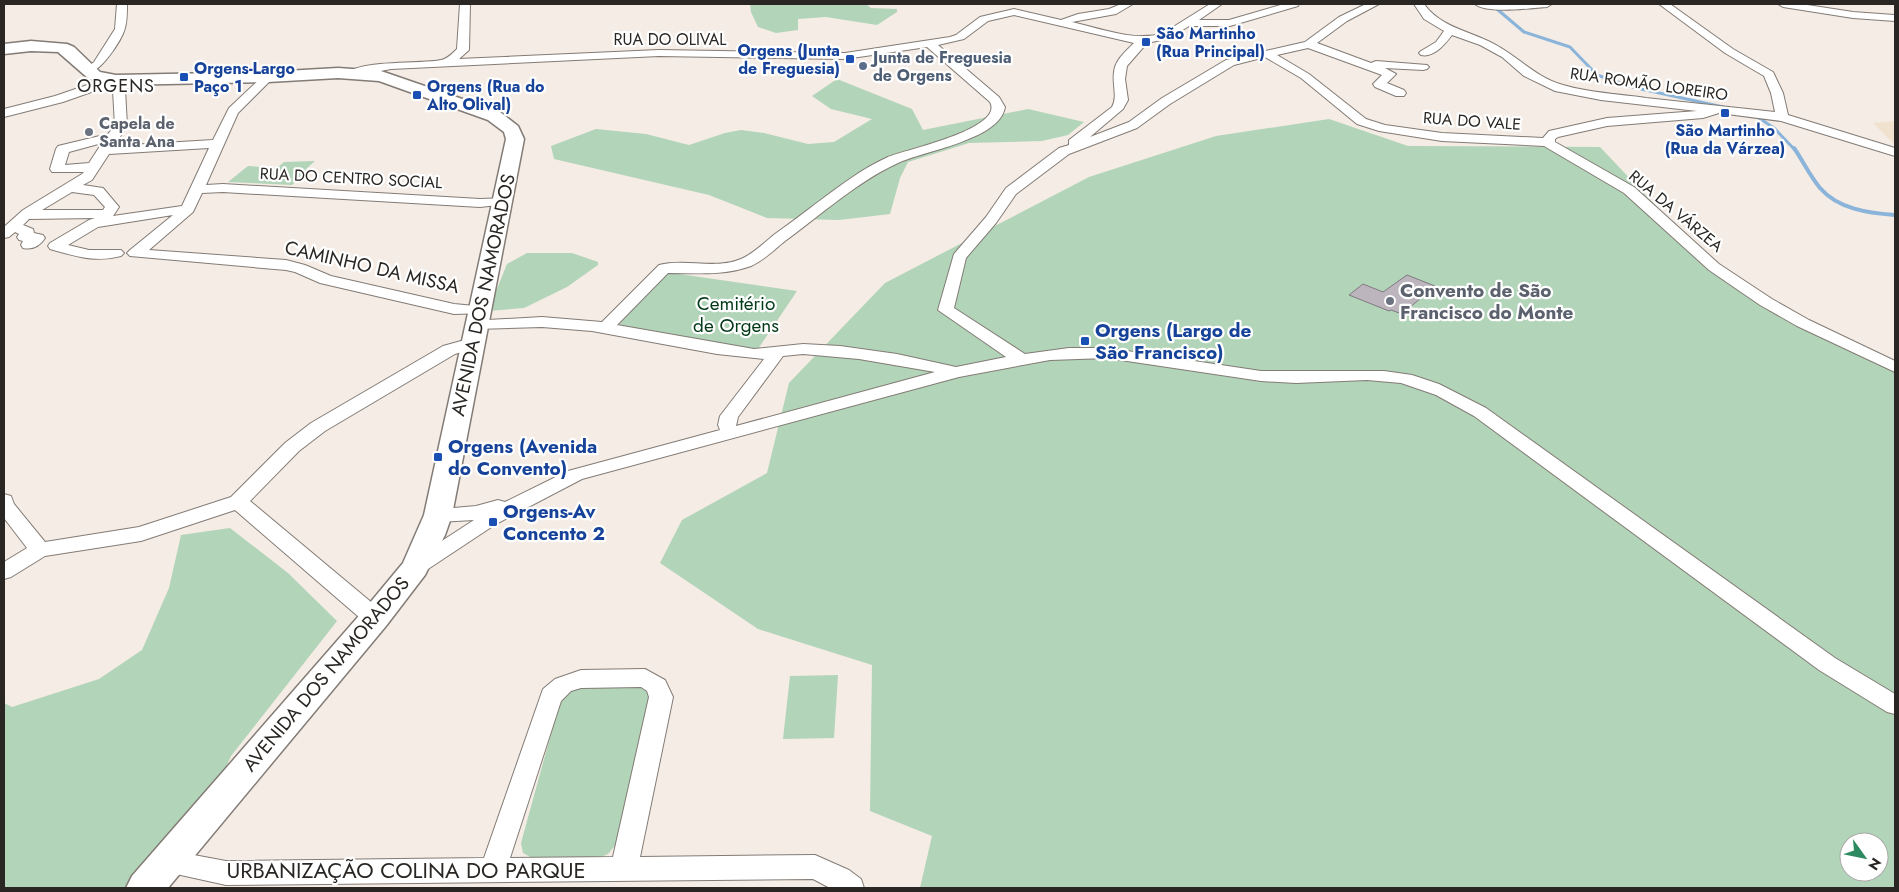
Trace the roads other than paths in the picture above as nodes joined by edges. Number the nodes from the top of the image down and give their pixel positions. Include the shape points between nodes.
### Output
1 (122, 4) edge
2 (465, 4) edge
3 (1015, 4) edge
4 (1128, 4) edge
5 (1217, 4) edge
6 (1294, 4) edge
7 (1374, 4) edge
8 (1419, 4) edge
9 (1480, 4) edge
10 (1485, 4) edge
11 (1548, 4) edge
12 (1664, 4) edge
13 (1783, 4) edge
14 (1003, 13) junction
15 (1894, 18) edge
16 (1060, 23) junction
17 (1188, 23) junction
18 (1453, 32) junction
19 (1143, 40) junction
20 (1309, 44) junction
21 (931, 45) junction
22 (1439, 45) junction
23 (1451, 48) dead end
24 (4, 49) edge
25 (1425, 53) dead end
26 (1267, 54) junction
27 (448, 63) junction
28 (418, 64) junction
29 (1365, 65) junction
30 (1423, 67) dead end
31 (354, 73) junction
32 (381, 76) junction
33 (268, 77) junction
34 (94, 78) junction
35 (145, 80) junction
36 (119, 87) junction
37 (1400, 93) dead end
38 (1717, 110) junction
39 (4, 113) edge
40 (1782, 117) junction
41 (113, 137) junction
42 (1549, 142) junction
43 (218, 144) junction
44 (106, 150) junction
45 (1064, 151) junction
46 (1895, 152) edge
47 (93, 167) junction
48 (70, 188) junction
49 (197, 189) junction
50 (502, 201) junction
51 (44, 204) joint
52 (188, 209) junction
53 (26, 215) junction
54 (105, 217) junction
55 (8, 230) edge
56 (68, 238) junction
57 (116, 253) dead end
58 (476, 326) junction
59 (606, 327) junction
60 (778, 352) junction
61 (1020, 358) junction
62 (1889, 364) edge
63 (956, 372) junction
64 (731, 432) junction
65 (532, 496) junction
66 (4, 501) edge
67 (238, 502) junction
68 (489, 519) junction
69 (434, 525) junction
70 (40, 550) junction
71 (415, 568) junction
72 (4, 572) edge
73 (375, 618) junction
74 (1895, 706) edge
75 (167, 862) junction
76 (624, 869) junction
77 (493, 870) junction
78 (145, 888) edge
79 (851, 888) edge

1 - 34 street via 120,28 98,64
2 - 27 street via 463,50
3 - 14 street
4 - 16 street via 1113,12 1074,16
5 - 17 street
6 - 17 street via 1230,23
7 - 20 street via 1343,19
8 - 18 street, RUA ROMÃO LOREIRO via 1428,17
9 - 10 street
10 - 11 street
12 - 40 street via 1729,52 1769,74
13 - 15 street
14 - 16 street via 1025,13
14 - 21 street, RUA DO OLIVAL via 984,19 960,37
16 - 19 street
17 - 19 street via 1162,38
18 - 22 street via 1448,33
18 - 38 street, RUA ROMÃO LOREIRO via 1484,43 1506,55 1528,74 1559,88
19 - 45 street via 1121,63 1122,100 1117,109
20 - 26 street
20 - 29 street
21 - 27 street, RUA DO OLIVAL via 845,56 659,53
21 - 59 street via 995,100 998,113 963,138 893,160 861,178 747,262 718,269 664,268
22 - 23 street
22 - 25 street
24 - 34 street via 62,47
26 - 42 street, RUA DO VALE via 1305,76 1353,118 1366,125 1439,138
26 - 45 street via 1224,65 1133,125
27 - 28 street, RUA DO OLIVAL
28 - 31 street, RUA DO OLIVAL
28 - 32 street, RUA DO OLIVAL via 388,71
29 - 30 street via 1382,63
29 - 37 street via 1390,74 1379,84
31 - 32 street, AVENIDA DOS NAMORADOS
31 - 33 street, AVENIDA DOS NAMORADOS
32 - 50 street, AVENIDA DOS NAMORADOS via 494,116 512,130 513,153
33 - 35 street, AVENIDA DOS NAMORADOS
33 - 43 street via 234,111
34 - 35 street, AVENIDA DOS NAMORADOS
34 - 36 street
34 - 39 street via 59,99
35 - 36 street
36 - 41 street via 121,126
38 - 40 street, RUA ROMÃO LOREIRO
38 - 42 street via 1606,122 1554,134 1549,137
40 - 46 street, RUA ROMÃO LOREIRO
41 - 44 street
41 - 47 street via 63,149 57,169
42 - 62 street, RUA DA VÁRZEA via 1629,190 1714,267 1766,302
43 - 44 street
43 - 49 street
44 - 47 street
45 - 61 street via 1011,191 959,256 946,310
47 - 48 street via 87,177
48 - 51 street
48 - 54 street via 98,191 112,207
49 - 50 street, RUA DO CENTRO SOCIAL via 480,203
49 - 52 street
50 - 58 street, AVENIDA DOS NAMORADOS
51 - 53 street
52 - 54 street
52 - 58 street, CAMINHO DA MISSA via 135,253 286,265 326,280 454,309
53 - 54 street
53 - 55 street
54 - 56 street
55 - 56 street via 28,232 24,237 33,242 56,236
56 - 57 street via 55,246 89,255
58 - 59 street via 560,323
58 - 67 street via 449,350 318,427 292,447
58 - 69 street, AVENIDA DOS NAMORADOS
59 - 60 street via 756,355
60 - 63 street via 801,349 849,352
60 - 64 street via 729,416 727,425
61 - 63 street
61 - 74 street via 1107,352 1261,376 1401,378 1452,394 1827,664
63 - 64 street
64 - 65 street via 575,475
65 - 68 street
65 - 69 street
66 - 70 street
67 - 70 street via 140,534
67 - 73 street
68 - 69 street via 458,530
68 - 71 street
69 - 71 street, AVENIDA DOS NAMORADOS
70 - 72 street
71 - 73 street, AVENIDA DOS NAMORADOS
73 - 75 street, AVENIDA DOS NAMORADOS
75 - 77 street, URBANIZAÇÃO COLINA DO PARQUE via 226,872
75 - 78 street, AVENIDA DOS NAMORADOS
76 - 77 street, URBANIZAÇÃO COLINA DO PARQUE
76 - 77 street via 660,697 657,686 645,678 581,679 563,685 551,696
76 - 79 street, URBANIZAÇÃO COLINA DO PARQUE via 815,867

